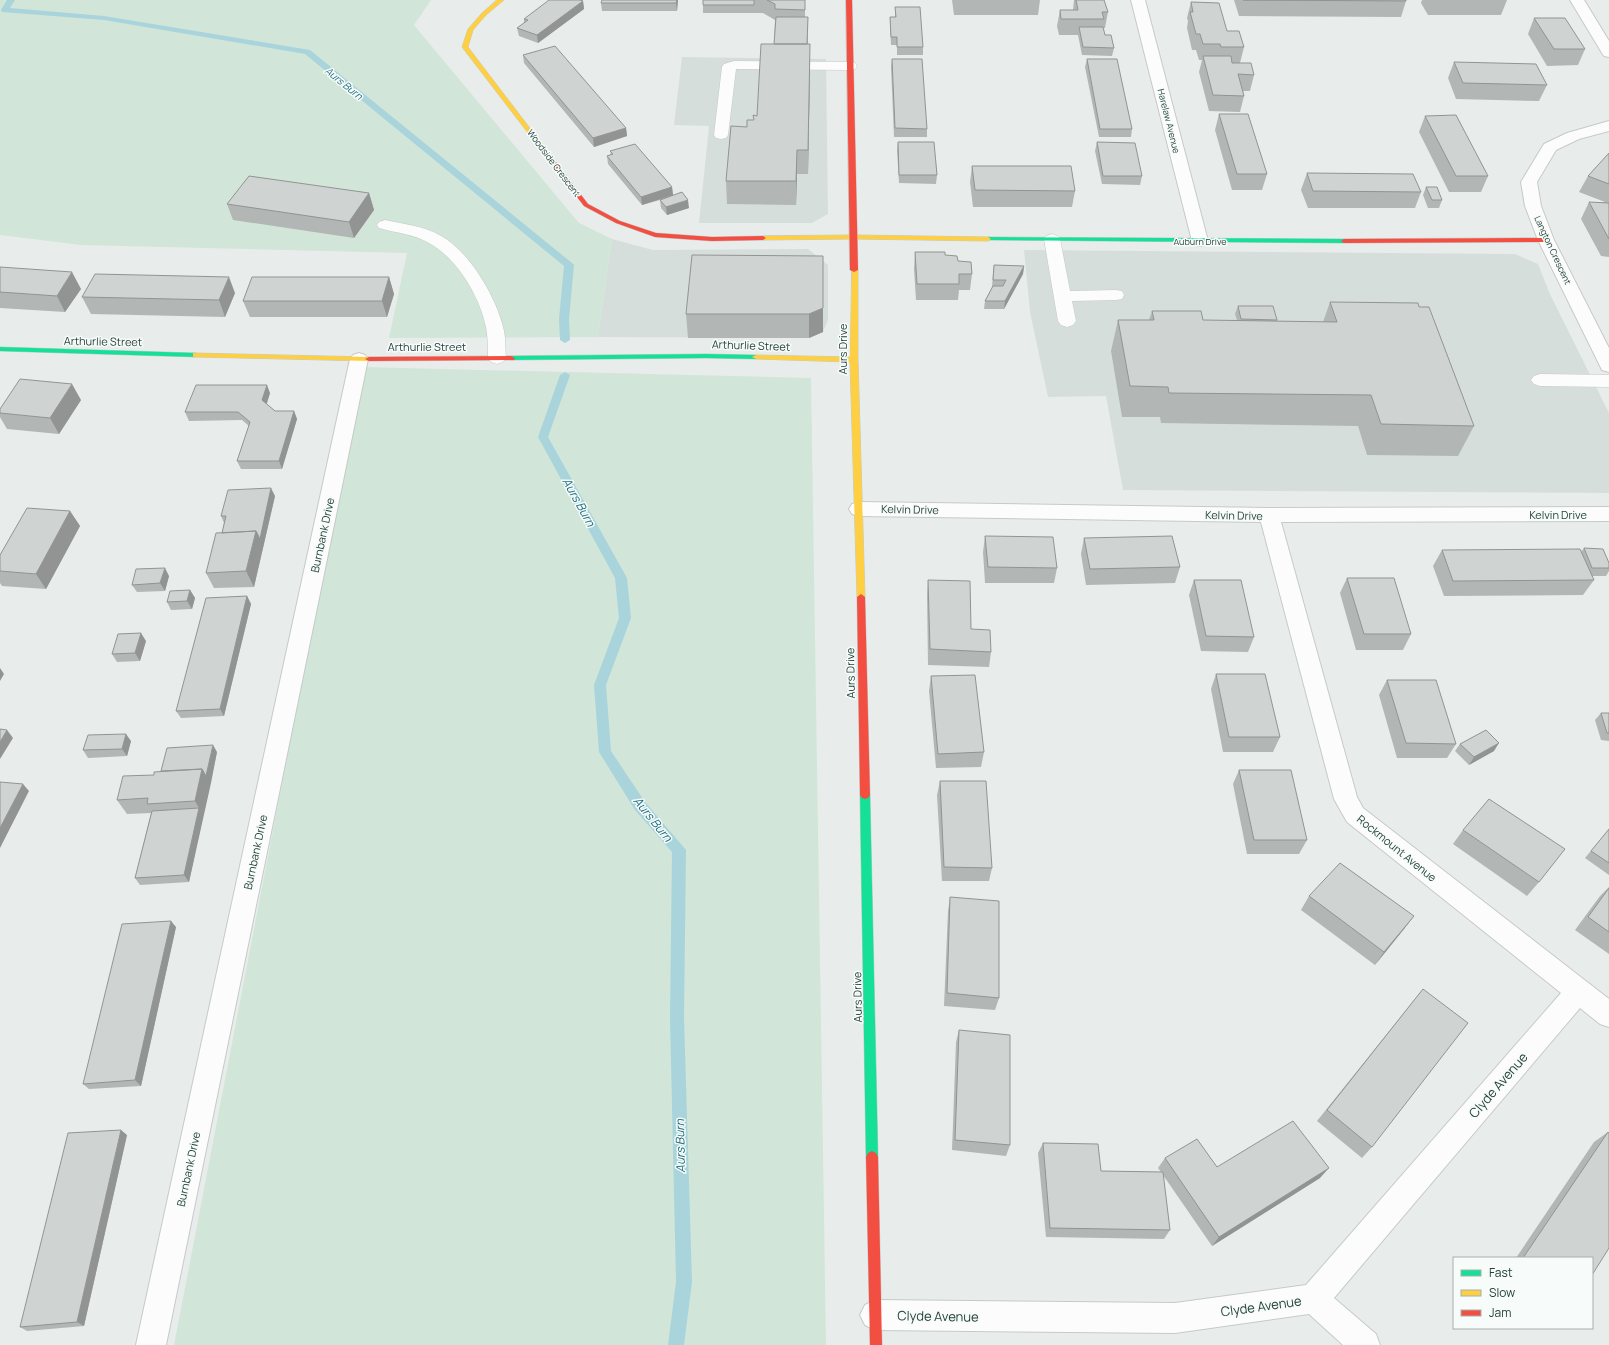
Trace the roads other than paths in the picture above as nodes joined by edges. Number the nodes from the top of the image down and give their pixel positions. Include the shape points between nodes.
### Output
1 (501, 0) edge
2 (849, 0) edge
3 (1138, 0) edge
4 (1577, 0) edge
5 (1609, 52) edge
6 (850, 66) junction
7 (1609, 126) edge
8 (720, 135) dead end
9 (384, 225) dead end
10 (854, 237) junction
11 (1052, 239) junction
12 (1546, 240) junction
13 (1200, 241) junction
14 (1116, 295) dead end
15 (1063, 296) junction
16 (1067, 321) dead end
17 (0, 348) edge
18 (497, 358) junction
19 (359, 359) junction
20 (854, 360) junction
21 (1609, 366) edge
22 (1540, 380) dead end
23 (1609, 381) edge
24 (859, 509) junction
25 (1609, 514) edge
26 (1269, 515) junction
27 (1578, 992) junction
28 (1609, 1015) edge
29 (1314, 1299) junction
30 (876, 1315) junction
31 (151, 1345) edge
32 (876, 1345) edge
33 (1365, 1345) edge

1 - 10 street, Woodside Crescent via 470,30 465,47 586,205 618,222 655,235 712,239
2 - 6 street, Aurs Drive
3 - 13 street, Harelaw Avenue
4 - 5 street
6 - 8 lane via 767,64 729,67
6 - 10 street, Aurs Drive
7 - 12 street, Langton Crescent via 1573,136 1550,147 1540,161 1529,182 1533,206
9 - 18 lane via 414,231 435,239 455,254 468,270 488,307 496,328
10 - 11 street, Auburn Drive
10 - 20 street, Aurs Drive
11 - 13 street, Auburn Drive
11 - 15 lane
12 - 13 street, Auburn Drive
12 - 21 street, Langton Crescent
14 - 15 lane
15 - 16 lane
17 - 19 street, Arthurlie Street
18 - 19 street, Arthurlie Street
18 - 20 street, Arthurlie Street via 706,356
19 - 31 street, Burnbank Drive
20 - 24 street, Aurs Drive
22 - 23 lane
24 - 26 street, Kelvin Drive
24 - 30 street, Aurs Drive
25 - 26 street, Kelvin Drive
26 - 27 street, Rockmount Avenue via 1346,799 1355,815
27 - 28 street, Rockmount Avenue
27 - 29 street, Clyde Avenue
29 - 30 street, Clyde Avenue via 1175,1318
29 - 33 street
30 - 32 street, Aurs Drive

